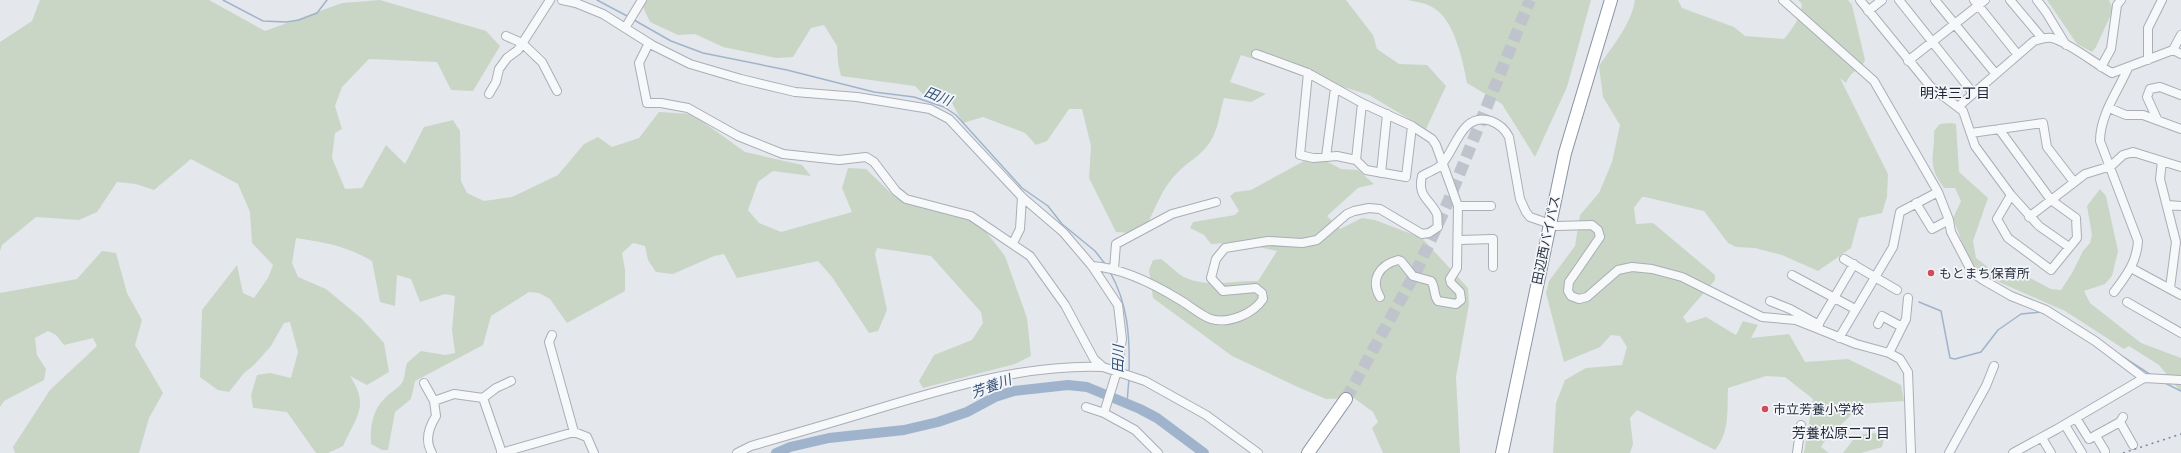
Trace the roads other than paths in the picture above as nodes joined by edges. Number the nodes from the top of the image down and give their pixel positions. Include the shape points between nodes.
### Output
1 (550, 0) edge
2 (562, 0) edge
3 (642, 0) edge
4 (1610, 0) edge
5 (1783, 0) edge
6 (1860, 0) edge
7 (1882, 0) edge
8 (1899, 0) edge
9 (1935, 0) edge
10 (1985, 0) edge
11 (2010, 0) edge
12 (2037, 0) edge
13 (2121, 0) edge
14 (2162, 0) edge
15 (1976, 3) edge
16 (1868, 11) junction
17 (1955, 24) junction
18 (625, 28) junction
19 (2181, 35) edge
20 (506, 36) dead end
21 (2042, 38) junction
22 (1932, 42) junction
23 (522, 43) junction
24 (649, 43) junction
25 (2066, 45) junction
26 (2177, 52) edge
27 (1256, 54) dead end
28 (2018, 54) junction
29 (2148, 60) junction
30 (1908, 61) junction
31 (2101, 67) junction
32 (2128, 68) junction
33 (1308, 73) junction
34 (1995, 74) junction
35 (1335, 88) junction
36 (558, 91) dead end
37 (1973, 93) junction
38 (490, 94) dead end
39 (2181, 95) edge
40 (1362, 103) junction
41 (1959, 106) junction
42 (2109, 108) junction
43 (1387, 114) junction
44 (2156, 119) junction
45 (1412, 126) junction
46 (1999, 129) junction
47 (2181, 129) edge
48 (1971, 133) junction
49 (1326, 157) junction
50 (1356, 160) junction
51 (2162, 161) junction
52 (1442, 164) junction
53 (2111, 166) junction
54 (2181, 167) edge
55 (1381, 173) junction
56 (2074, 182) junction
57 (1938, 192) junction
58 (2011, 195) junction
59 (1022, 197) junction
60 (2051, 200) junction
61 (1216, 202) dead end
62 (1916, 204) junction
63 (2168, 205) junction
64 (1458, 206) junction
65 (1491, 206) dead end
66 (2181, 206) edge
67 (2029, 216) junction
68 (1949, 220) junction
69 (1550, 223) junction
70 (1459, 240) dead end
71 (1014, 243) junction
72 (2069, 247) junction
73 (1844, 258) dead end
74 (1854, 264) junction
75 (1095, 266) junction
76 (1493, 267) dead end
77 (2131, 268) junction
78 (1114, 269) junction
79 (1792, 275) dead end
80 (1875, 277) junction
81 (2170, 288) junction
82 (1896, 290) dead end
83 (2114, 292) dead end
84 (2181, 295) edge
85 (1380, 298) dead end
86 (1908, 298) dead end
87 (1833, 299) junction
88 (1770, 301) dead end
89 (2127, 302) dead end
90 (1855, 309) junction
91 (1878, 324) dead end
92 (1902, 327) junction
93 (1820, 328) junction
94 (2181, 333) edge
95 (552, 335) dead end
96 (1839, 338) junction
97 (1889, 353) junction
98 (1994, 366) dead end
99 (1103, 367) junction
100 (1117, 371) junction
101 (2144, 378) junction
102 (2181, 380) edge
103 (511, 381) dead end
104 (424, 383) dead end
105 (483, 398) junction
106 (1346, 399) tunnel mouth
107 (434, 401) junction
108 (1086, 407) dead end
109 (1105, 410) junction
110 (2076, 418) junction
111 (1508, 421) junction
112 (1801, 425) dead end
113 (2065, 425) junction
114 (574, 432) junction
115 (2096, 436) junction
116 (2042, 438) junction
117 (2133, 445) dead end
118 (2105, 451) dead end
119 (432, 453) edge
120 (502, 453) edge
121 (594, 453) edge
122 (737, 453) edge
123 (1158, 453) edge
124 (1258, 453) edge
125 (1308, 453) edge
126 (1497, 453) edge
127 (1503, 453) edge
128 (1797, 453) edge
129 (1911, 453) edge
130 (1949, 453) edge
131 (2013, 453) edge
132 (2051, 453) edge
133 (2082, 453) edge

1 - 23 street
2 - 18 street via 603,14
3 - 18 street
4 - 69 highway, 田辺西バイパス via 1564,153
5 - 57 street via 1874,81
6 - 16 street
7 - 16 street
8 - 22 street
9 - 17 street
10 - 15 street
11 - 21 street
12 - 25 street
13 - 31 street via 2117,5 2111,49
14 - 29 street via 2148,28
15 - 17 street
15 - 28 street
16 - 30 street
17 - 22 street
17 - 34 street
18 - 24 street
19 - 26 street
20 - 23 street
21 - 25 street via 2052,38
21 - 28 street
22 - 30 street
22 - 37 street
23 - 36 street via 542,62
23 - 38 street via 499,69
24 - 59 street via 690,64 795,92 857,97 942,113
24 - 71 street via 639,62 647,103 688,108 738,136 783,154 840,160 866,157 874,162 896,191 906,199 971,216
25 - 31 street
26 - 29 street
27 - 33 street
28 - 34 street
29 - 32 street
30 - 41 street via 1930,86
31 - 32 street via 2112,73
32 - 42 street
33 - 35 street
33 - 49 street via 1300,154 1313,158
34 - 37 street
35 - 40 street
35 - 49 street
37 - 41 street
39 - 44 street via 2160,87 2150,89 2147,98
40 - 43 street
40 - 50 street
41 - 48 street
42 - 44 street via 2126,115 2143,115
42 - 53 street via 2100,132 2100,140
43 - 45 street
43 - 55 street
44 - 47 street
45 - 52 street via 1432,139
45 - 55 street via 1406,177
46 - 48 street
46 - 56 street via 2043,123 2047,147
46 - 60 street
48 - 58 street via 1975,146
49 - 50 street via 1337,156
50 - 55 street via 1366,170
51 - 53 street via 2133,152 2123,155
51 - 54 street
51 - 63 street via 2160,178
52 - 64 street
52 - 69 street via 1458,135 1467,126 1485,120 1495,123 1506,130 1511,143 1522,207 1530,217
52 - 78 street via 1422,176 1419,186 1437,215 1438,227 1429,233 1422,234 1380,209 1369,208 1347,214 1317,240 1302,243 1268,240 1225,248 1211,270 1211,278 1215,284 1223,291 1256,288 1262,293 1263,299 1260,304 1241,316 1211,319 1164,290
53 - 56 street via 2084,174
53 - 77 street via 2138,241 2138,249
56 - 60 street
57 - 62 street
57 - 68 street
58 - 67 street
58 - 72 street via 1996,219 2008,238 2051,270
59 - 71 street via 1020,229
59 - 75 street via 1063,232
60 - 67 street
60 - 72 street via 2076,218 2077,238
61 - 78 street via 1172,214 1116,244
62 - 68 street via 1932,230
62 - 80 street via 1900,212 1893,247
63 - 66 street
63 - 81 street via 2176,242
64 - 65 street
64 - 85 street via 1457,268 1450,279 1462,296 1459,302 1449,304 1438,301 1431,281 1413,276 1398,260 1388,265 1376,277 1374,286
67 - 72 street
68 - 101 street via 1951,232 1972,272 2011,296 2046,310 2095,341
69 - 93 street via 1556,226 1592,225 1600,233 1600,237 1568,282 1571,296 1579,299 1587,297 1618,270 1632,267 1652,269 1682,277 1762,316 1796,320
69 - 111 highway, 田辺西バイパス
70 - 76 street via 1493,239
71 - 99 street via 1030,256 1046,275 1094,360
73 - 74 street
74 - 80 street
74 - 87 street
75 - 78 street
75 - 100 street via 1118,305 1122,339
77 - 81 street
77 - 83 street
79 - 87 street
80 - 82 street
80 - 90 street
81 - 84 street
86 - 92 street via 1906,319
87 - 90 street
87 - 93 street
88 - 93 street via 1790,309
89 - 94 street
90 - 96 street
91 - 92 street via 1882,316
92 - 97 street
93 - 96 street
95 - 114 street via 550,342
96 - 97 street
97 - 129 street via 1900,359 1908,372
98 - 130 street via 1986,386
99 - 100 street
99 - 122 street via 1074,366 996,377 923,395 751,446
100 - 109 street
100 - 124 street via 1145,381 1206,415
101 - 102 street
101 - 110 street
103 - 105 street
104 - 107 street
105 - 107 street via 454,394
105 - 120 street
106 - 125 highway
107 - 119 street via 436,416 428,428 429,449
108 - 109 street
109 - 123 street via 1135,430
110 - 113 street
110 - 115 street via 2089,439
111 - 126 highway
111 - 127 highway
112 - 128 street
113 - 116 street
113 - 133 street
114 - 120 street
114 - 121 street via 587,437
115 - 117 street via 2122,419
115 - 118 street
116 - 131 street
116 - 132 street

